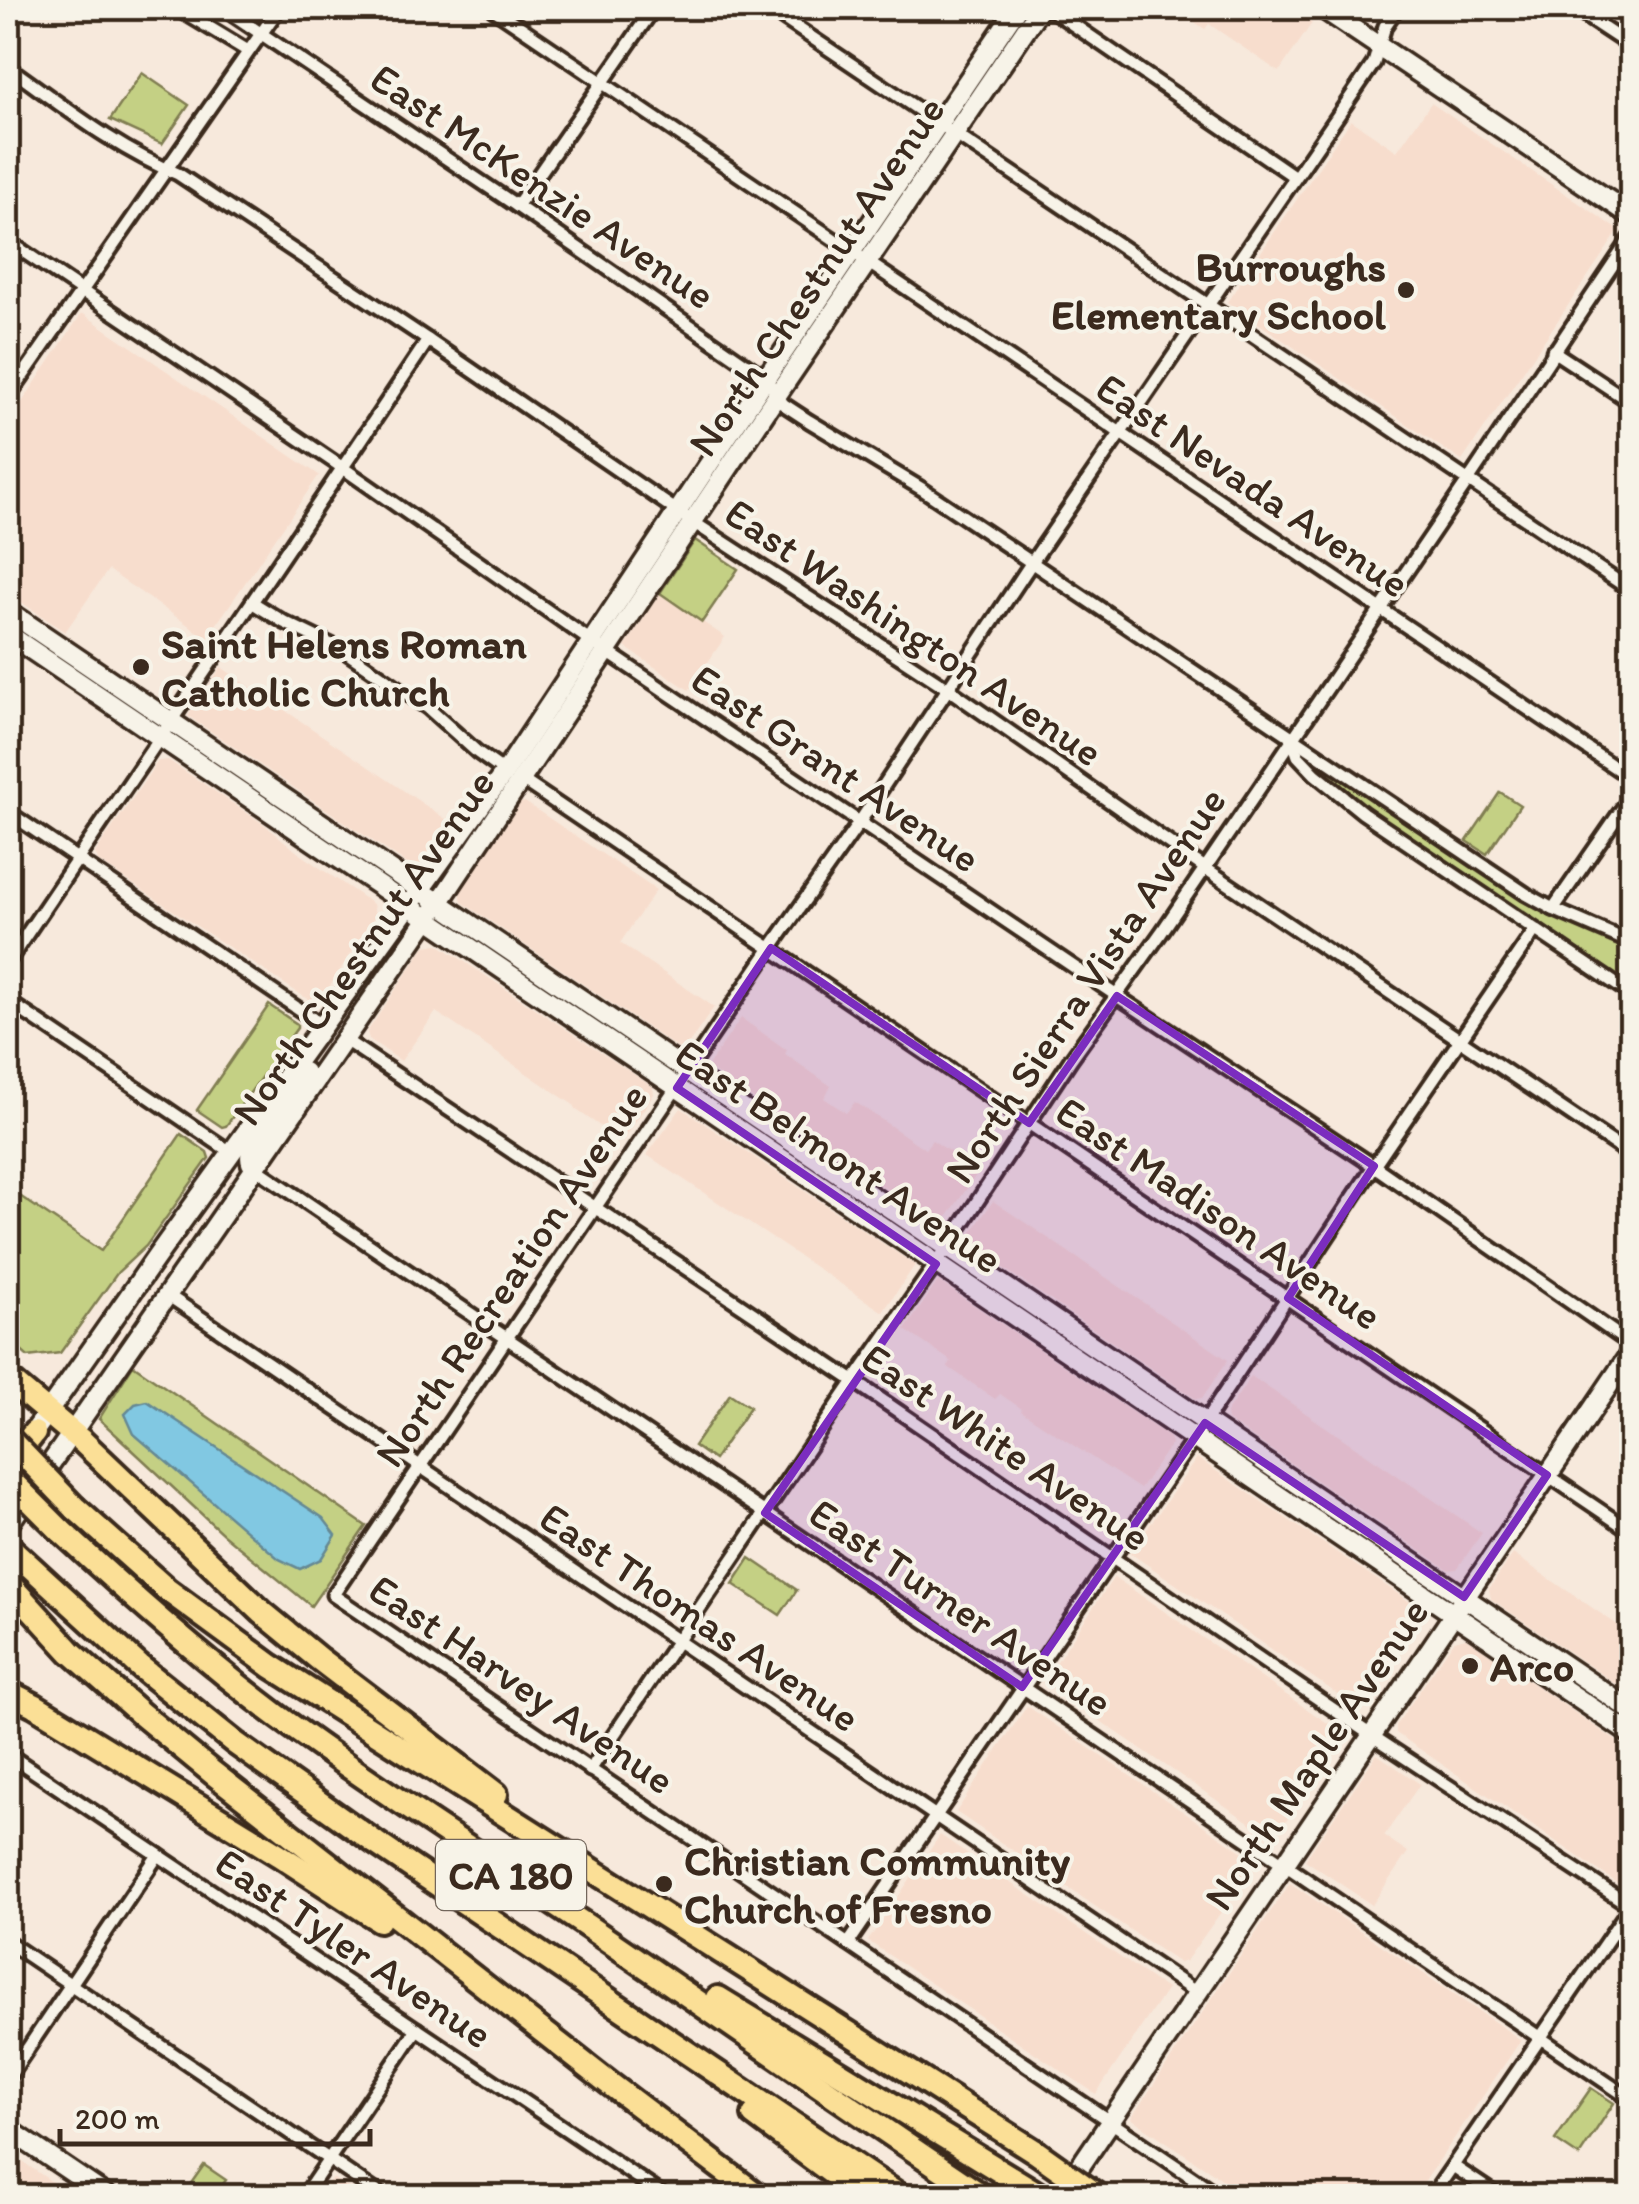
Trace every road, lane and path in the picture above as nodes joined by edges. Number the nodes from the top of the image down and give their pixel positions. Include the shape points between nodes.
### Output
1 (177, 8) edge
2 (222, 8) edge
3 (278, 8) edge
4 (492, 8) edge
5 (654, 8) edge
6 (768, 8) edge
7 (1017, 8) edge
8 (1028, 8) edge
9 (1040, 8) edge
10 (1049, 8) edge
11 (1322, 8) edge
12 (1397, 8) edge
13 (1573, 8) edge
14 (261, 33) junction
15 (1379, 47) junction
16 (1632, 47) edge
17 (248, 51) junction
18 (8, 67) edge
19 (999, 68) junction
20 (602, 81) junction
21 (946, 129) junction
22 (166, 169) junction
23 (1295, 177) junction
24 (517, 206) junction
25 (1632, 216) edge
26 (1632, 236) edge
27 (8, 241) edge
28 (851, 252) junction
29 (867, 264) junction
30 (80, 290) junction
31 (1208, 306) junction
32 (428, 340) junction
33 (1554, 351) junction
34 (766, 378) junction
35 (777, 395) junction
36 (8, 397) edge
37 (1632, 403) edge
38 (1121, 434) junction
39 (343, 468) junction
40 (1468, 481) junction
41 (685, 517) junction
42 (1032, 562) junction
43 (1632, 591) edge
44 (253, 602) junction
45 (1380, 610) junction
46 (8, 611) edge
47 (8, 634) edge
48 (599, 647) junction
49 (947, 688) junction
50 (170, 720) junction
51 (158, 737) junction
52 (1292, 739) junction
53 (513, 776) junction
54 (1632, 780) edge
55 (1632, 795) edge
56 (8, 812) edge
57 (859, 822) junction
58 (77, 859) junction
59 (1205, 868) junction
60 (413, 898) junction
61 (1553, 910) junction
62 (432, 911) junction
63 (1535, 930) junction
64 (1632, 943) edge
65 (771, 948) junction
66 (8, 962) edge
67 (1632, 995) edge
68 (1117, 996) junction
69 (8, 1001) edge
70 (322, 1025) junction
71 (1460, 1039) junction
72 (344, 1040) junction
73 (688, 1072) junction
74 (677, 1088) junction
75 (1029, 1123) junction
76 (232, 1153) junction
77 (1632, 1156) edge
78 (1374, 1166) junction
79 (254, 1168) junction
80 (595, 1208) junction
81 (947, 1247) junction
82 (936, 1264) junction
83 (166, 1294) junction
84 (1288, 1298) junction
85 (507, 1339) junction
86 (1632, 1348) edge
87 (8, 1380) edge
88 (854, 1382) junction
89 (47, 1413) junction
90 (1204, 1422) junction
91 (70, 1432) junction
92 (34, 1433) joint
93 (8, 1438) edge
94 (1194, 1438) junction
95 (421, 1467) junction
96 (8, 1472) edge
97 (1546, 1475) junction
98 (765, 1513) junction
99 (8, 1525) edge
100 (1632, 1532) edge
101 (8, 1546) edge
102 (1112, 1558) junction
103 (11, 1592) edge
104 (333, 1595) joint
105 (1464, 1597) junction
106 (1452, 1614) junction
107 (679, 1642) junction
108 (1022, 1688) junction
109 (8, 1692) edge
110 (1632, 1711) edge
111 (1371, 1734) junction
112 (1632, 1735) edge
113 (8, 1754) edge
114 (590, 1770) junction
115 (937, 1817) junction
116 (158, 1855) junction
117 (1284, 1864) junction
118 (598, 1872) junction
119 (1631, 1905) edge
120 (571, 1915) junction
121 (8, 1942) edge
122 (848, 1944) junction
123 (544, 1956) junction
124 (70, 1984) junction
125 (1197, 1994) junction
126 (417, 2029) junction
127 (1541, 2038) junction
128 (8, 2078) edge
129 (610, 2084) junction
130 (1632, 2100) edge
131 (1110, 2123) junction
132 (8, 2129) edge
133 (329, 2160) junction
134 (1452, 2166) junction
135 (107, 2196) edge
136 (304, 2196) edge
137 (384, 2196) edge
138 (664, 2196) edge
139 (758, 2196) edge
140 (864, 2196) edge
141 (900, 2196) edge
142 (982, 2196) edge
143 (1041, 2196) edge
144 (1060, 2196) edge
145 (1098, 2196) edge
146 (1220, 2196) edge
147 (1432, 2196) edge
148 (1498, 2196) edge

1 - 17 street
2 - 14 street, East McKenzie Avenue
3 - 14 street
4 - 20 street, East Nevada Avenue
5 - 20 street
6 - 21 street
7 - 21 main road, North Chestnut Avenue
8 - 19 main road via 1002,47
9 - 19 main road, North Chestnut Avenue
10 - 23 street
11 - 15 main road
12 - 15 street, North Recreation Avenue
13 - 16 street
14 - 17 street
14 - 24 street, East McKenzie Avenue
15 - 23 street, North Recreation Avenue via 1374,64
15 - 25 main road
17 - 22 street
18 - 22 street, East Washington Avenue
19 - 21 main road, North Chestnut Avenue
20 - 24 street
20 - 28 street, East Nevada Avenue
21 - 28 main road, North Chestnut Avenue
21 - 29 main road, North Chestnut Avenue
21 - 31 street
22 - 30 street
22 - 32 street, East Washington Avenue
23 - 31 street, North Recreation Avenue
24 - 34 street, East McKenzie Avenue
26 - 33 street, North Sierra Vista Avenue
27 - 30 street, East Grant Avenue
28 - 29 street, East Nevada Avenue
28 - 34 main road, North Chestnut Avenue
29 - 35 main road, North Chestnut Avenue
29 - 38 street, East Nevada Avenue
30 - 36 street
30 - 39 street, East Grant Avenue
31 - 38 street, North Recreation Avenue
31 - 40 street
32 - 39 street
32 - 41 street, East Washington Avenue
33 - 37 street
33 - 40 street, North Sierra Vista Avenue
34 - 35 street, East McKenzie Avenue
34 - 41 main road, North Chestnut Avenue
35 - 41 main road, North Chestnut Avenue
35 - 42 street, East McKenzie Avenue via 809,422
38 - 42 street, North Recreation Avenue
38 - 45 street, East Nevada Avenue
39 - 44 street
39 - 48 street, East Grant Avenue
40 - 43 street
40 - 45 street, North Sierra Vista Avenue
41 - 48 main road, North Chestnut Avenue
41 - 49 street, East Washington Avenue
42 - 49 street, North Recreation Avenue
42 - 52 street, East McKenzie Avenue
44 - 50 street
44 - 53 street, East Madison Avenue via 346,652
45 - 52 street, North Sierra Vista Avenue
45 - 54 street, East Nevada Avenue
46 - 50 main road, East Belmont Avenue
47 - 51 main road, East Belmont Avenue
48 - 53 main road, North Chestnut Avenue
48 - 57 street, East Grant Avenue
49 - 57 street, North Recreation Avenue
49 - 59 street, East Washington Avenue
50 - 51 street
50 - 60 main road, East Belmont Avenue
51 - 58 street
51 - 60 main road, East Belmont Avenue
52 - 59 street, North Sierra Vista Avenue
52 - 61 street, East McKenzie Avenue
52 - 63 street via 1315,774 1363,813
53 - 60 main road, North Chestnut Avenue
53 - 62 main road, North Chestnut Avenue
53 - 65 street, East Madison Avenue
55 - 61 street
56 - 58 street
57 - 65 street, North Recreation Avenue
57 - 68 street, East Grant Avenue
58 - 66 street
58 - 70 street
59 - 68 street, North Sierra Vista Avenue
59 - 71 street, East Washington Avenue
60 - 62 main road, East Belmont Avenue
60 - 70 main road, North Chestnut Avenue
61 - 64 street
62 - 72 main road, North Chestnut Avenue
62 - 73 main road, East Belmont Avenue
62 - 74 main road, East Belmont Avenue
63 - 67 street
63 - 71 street
65 - 73 street, North Recreation Avenue
65 - 75 street, East Madison Avenue
68 - 75 street, North Sierra Vista Avenue
68 - 78 street, East Grant Avenue
69 - 76 street
70 - 76 main road, North Chestnut Avenue
70 - 79 main road via 303,1073 254,1143
71 - 77 street, East Washington Avenue
71 - 78 street
72 - 79 main road, North Chestnut Avenue
72 - 80 street, East White Avenue
73 - 74 street, North Recreation Avenue
73 - 81 main road, East Belmont Avenue
74 - 80 street, North Recreation Avenue
74 - 82 main road, East Belmont Avenue
75 - 81 street, North Sierra Vista Avenue
75 - 84 street, East Madison Avenue
76 - 89 main road, North Chestnut Avenue
78 - 84 street
78 - 86 street, East Grant Avenue
79 - 83 main road, North Chestnut Avenue
79 - 85 street, East Turner Avenue
80 - 85 street, North Recreation Avenue
80 - 88 street, East White Avenue
81 - 82 street, North Sierra Vista Avenue
81 - 90 main road, East Belmont Avenue
82 - 88 street, North Sierra Vista Avenue
82 - 94 main road, East Belmont Avenue
83 - 91 main road, North Chestnut Avenue
83 - 95 street, East Thomas Avenue
84 - 90 street
84 - 97 street, East Madison Avenue
85 - 95 street, North Recreation Avenue
85 - 98 street, East Turner Avenue
86 - 97 main road, North Maple Avenue
87 - 89 highway
88 - 98 street, North Sierra Vista Avenue
88 - 102 street, East White Avenue
89 - 91 highway
89 - 92 main road, North Chestnut Avenue
90 - 94 street
90 - 105 main road, East Belmont Avenue
91 - 99 main road, North Chestnut Avenue
91 - 118 highway via 277,1624
92 - 96 highway
93 - 118 highway, bridge via 166,1589 245,1648
94 - 102 street
94 - 106 main road, East Belmont Avenue
95 - 104 street, North Recreation Avenue
95 - 107 street, East Thomas Avenue
96 - 120 highway, CA 180, bridge via 60,1530 201,1655 276,1714
97 - 100 street, East Madison Avenue
97 - 105 main road, North Maple Avenue
98 - 107 street, North Sierra Vista Avenue
98 - 108 street, East Turner Avenue
101 - 123 highway, CA 180 via 235,1743
102 - 108 street
102 - 111 street, East White Avenue
103 - 129 highway via 213,1774
104 - 114 street, East Harvey Avenue
105 - 106 main road, North Maple Avenue
105 - 110 main road, East Belmont Avenue
106 - 111 main road, North Maple Avenue
106 - 112 main road, East Belmont Avenue
107 - 114 street, North Sierra Vista Avenue
107 - 115 street, East Thomas Avenue
108 - 115 street
108 - 117 street, East Turner Avenue
109 - 129 highway via 359,1906
111 - 117 main road, North Maple Avenue
111 - 119 street, East White Avenue
113 - 116 street, East Tyler Avenue
114 - 122 street, East Harvey Avenue
115 - 122 street
115 - 125 street, East Thomas Avenue
116 - 124 street
116 - 126 street, East Tyler Avenue
117 - 125 main road, North Maple Avenue
117 - 127 street, East Turner Avenue
118 - 145 highway, bridge
119 - 127 street
120 - 142 highway, CA 180
120 - 143 highway
121 - 124 street
122 - 131 street, East Harvey Avenue
123 - 140 highway
123 - 141 highway, CA 180
124 - 128 street
124 - 133 street
125 - 131 main road, North Maple Avenue
126 - 133 street
126 - 138 street, East Tyler Avenue
127 - 130 street, East Turner Avenue
127 - 134 street
129 - 139 highway
131 - 144 main road, North Maple Avenue
131 - 146 street, East Harvey Avenue
132 - 135 main road
133 - 136 street
133 - 137 street
134 - 147 street
134 - 148 street

